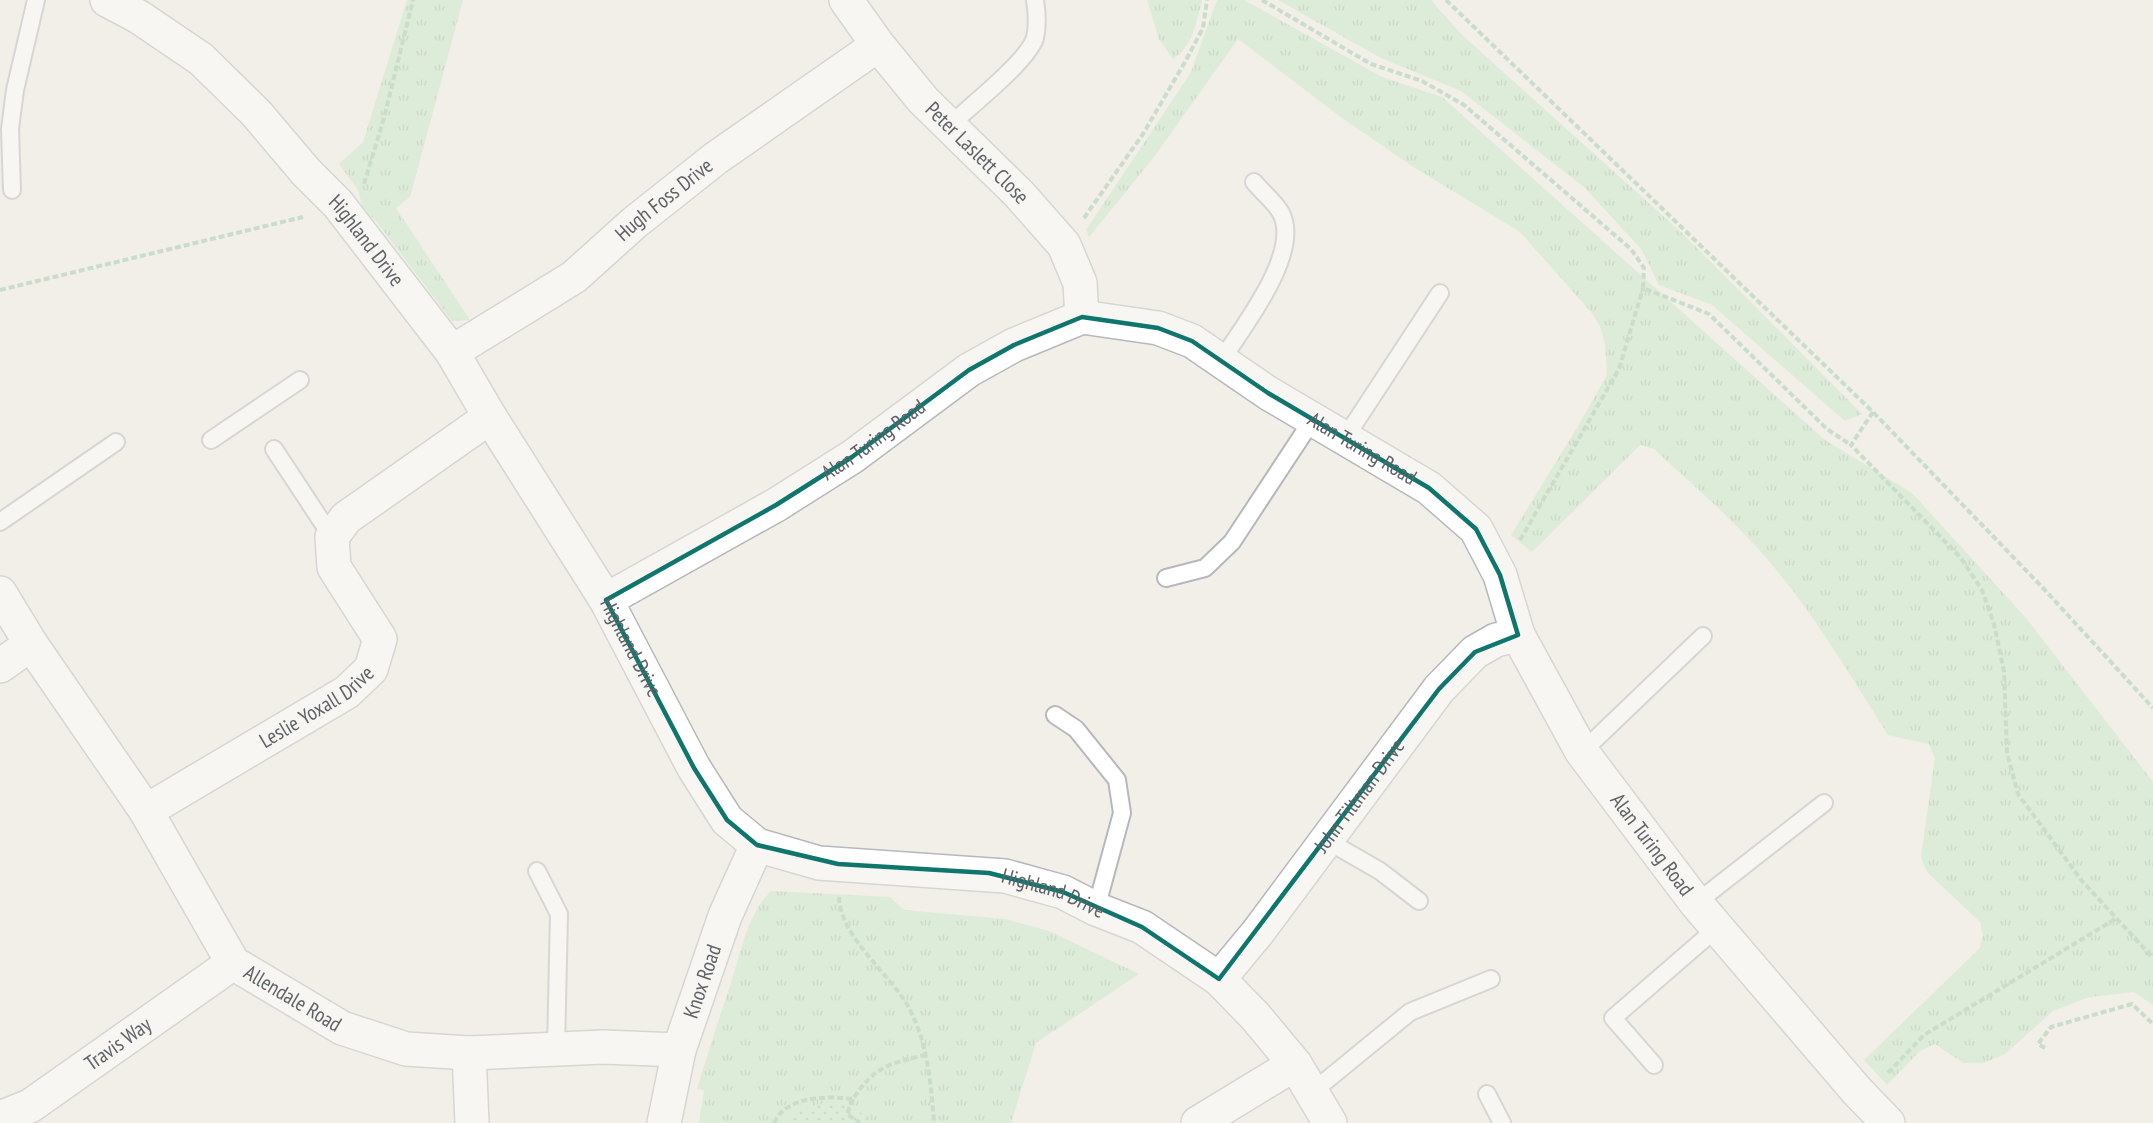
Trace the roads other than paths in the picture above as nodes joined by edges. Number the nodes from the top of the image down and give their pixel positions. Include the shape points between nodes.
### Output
1 (36, 0) edge
2 (107, 0) edge
3 (846, 0) edge
4 (1035, 0) edge
5 (878, 45) junction
6 (950, 126) junction
7 (1254, 182) dead end
8 (12, 190) dead end
9 (1440, 293) dead end
10 (1082, 317) junction
11 (452, 352) junction
12 (1221, 361) junction
13 (300, 380) dead end
14 (490, 417) junction
15 (1313, 419) junction
16 (1345, 438) junction
17 (212, 440) dead end
18 (116, 442) dead end
19 (274, 449) dead end
20 (0, 522) edge
21 (332, 537) junction
22 (1167, 578) dead end
23 (0, 593) edge
24 (606, 600) junction
25 (1518, 635) junction
26 (1703, 636) dead end
27 (31, 644) junction
28 (0, 666) edge
29 (1055, 715) dead end
30 (1582, 752) junction
31 (1824, 803) dead end
32 (146, 811) junction
33 (1326, 840) junction
34 (757, 845) junction
35 (537, 871) dead end
36 (1419, 901) dead end
37 (1696, 903) junction
38 (1096, 909) junction
39 (1718, 927) junction
40 (233, 963) junction
41 (1219, 979) junction
42 (1491, 979) dead end
43 (556, 1049) junction
44 (679, 1050) junction
45 (469, 1053) junction
46 (1295, 1064) junction
47 (1654, 1065) dead end
48 (1311, 1092) junction
49 (1487, 1094) dead end
50 (0, 1118) edge
51 (472, 1123) edge
52 (664, 1123) edge
53 (1198, 1123) edge
54 (1330, 1123) edge
55 (1502, 1123) edge
56 (1888, 1123) edge

1 - 8 lane via 10,129
2 - 11 street, Highland Drive via 201,59 255,113 338,204
3 - 5 street, Peter Laslett Close
4 - 6 lane via 1038,19 1034,40 1022,58
5 - 6 street, Peter Laslett Close
5 - 11 street, Hugh Foss Drive via 716,158 574,277
6 - 10 street, Peter Laslett Close via 1064,245 1080,283
7 - 12 lane via 1282,214 1285,249 1275,275
9 - 16 lane
10 - 12 street, Alan Turing Road via 1158,328 1192,341
10 - 24 street, Alan Turing Road via 1014,345 969,370 852,457
11 - 14 street, Highland Drive
12 - 15 street, Alan Turing Road
13 - 17 lane via 255,419
14 - 21 street via 346,518
14 - 24 street, Highland Drive
15 - 16 street, Alan Turing Road
15 - 22 lane via 1232,542 1206,568
16 - 25 street, Alan Turing Road via 1429,489 1476,529 1500,574
18 - 20 lane
19 - 21 lane
21 - 32 street, Leslie Yoxall Drive via 334,567 380,639 370,669 347,692
23 - 27 street, Allendale Road
24 - 34 street, Highland Drive via 700,778 727,820
25 - 30 street, Alan Turing Road
25 - 33 street, John Tiltman Drive via 1496,640 1475,652 1439,689
26 - 30 lane
27 - 28 street
27 - 32 street, Allendale Road
29 - 38 lane via 1076,729 1118,780 1122,813
30 - 37 street, Alan Turing Road
31 - 37 lane
32 - 40 street, Allendale Road
33 - 36 lane via 1380,871
33 - 41 street, John Tiltman Drive
34 - 38 street, Highland Drive via 819,862 1005,876 1063,892
34 - 44 street, Knox Road via 724,916
35 - 43 lane via 559,914
37 - 39 street, Alan Turing Road
38 - 41 street, Highland Drive via 1142,927
39 - 47 lane via 1613,1018
39 - 56 street, Alan Turing Road
40 - 45 street, Allendale Road via 342,1028 406,1049
40 - 50 street, Travis Way via 30,1106
41 - 46 street, Highland Drive
42 - 48 lane via 1410,1012
43 - 44 street, Allendale Road
43 - 45 street, Allendale Road
44 - 52 street, Knox Road
45 - 51 street
46 - 48 street, Highland Drive
46 - 53 street
48 - 54 street, Highland Drive
49 - 55 lane

